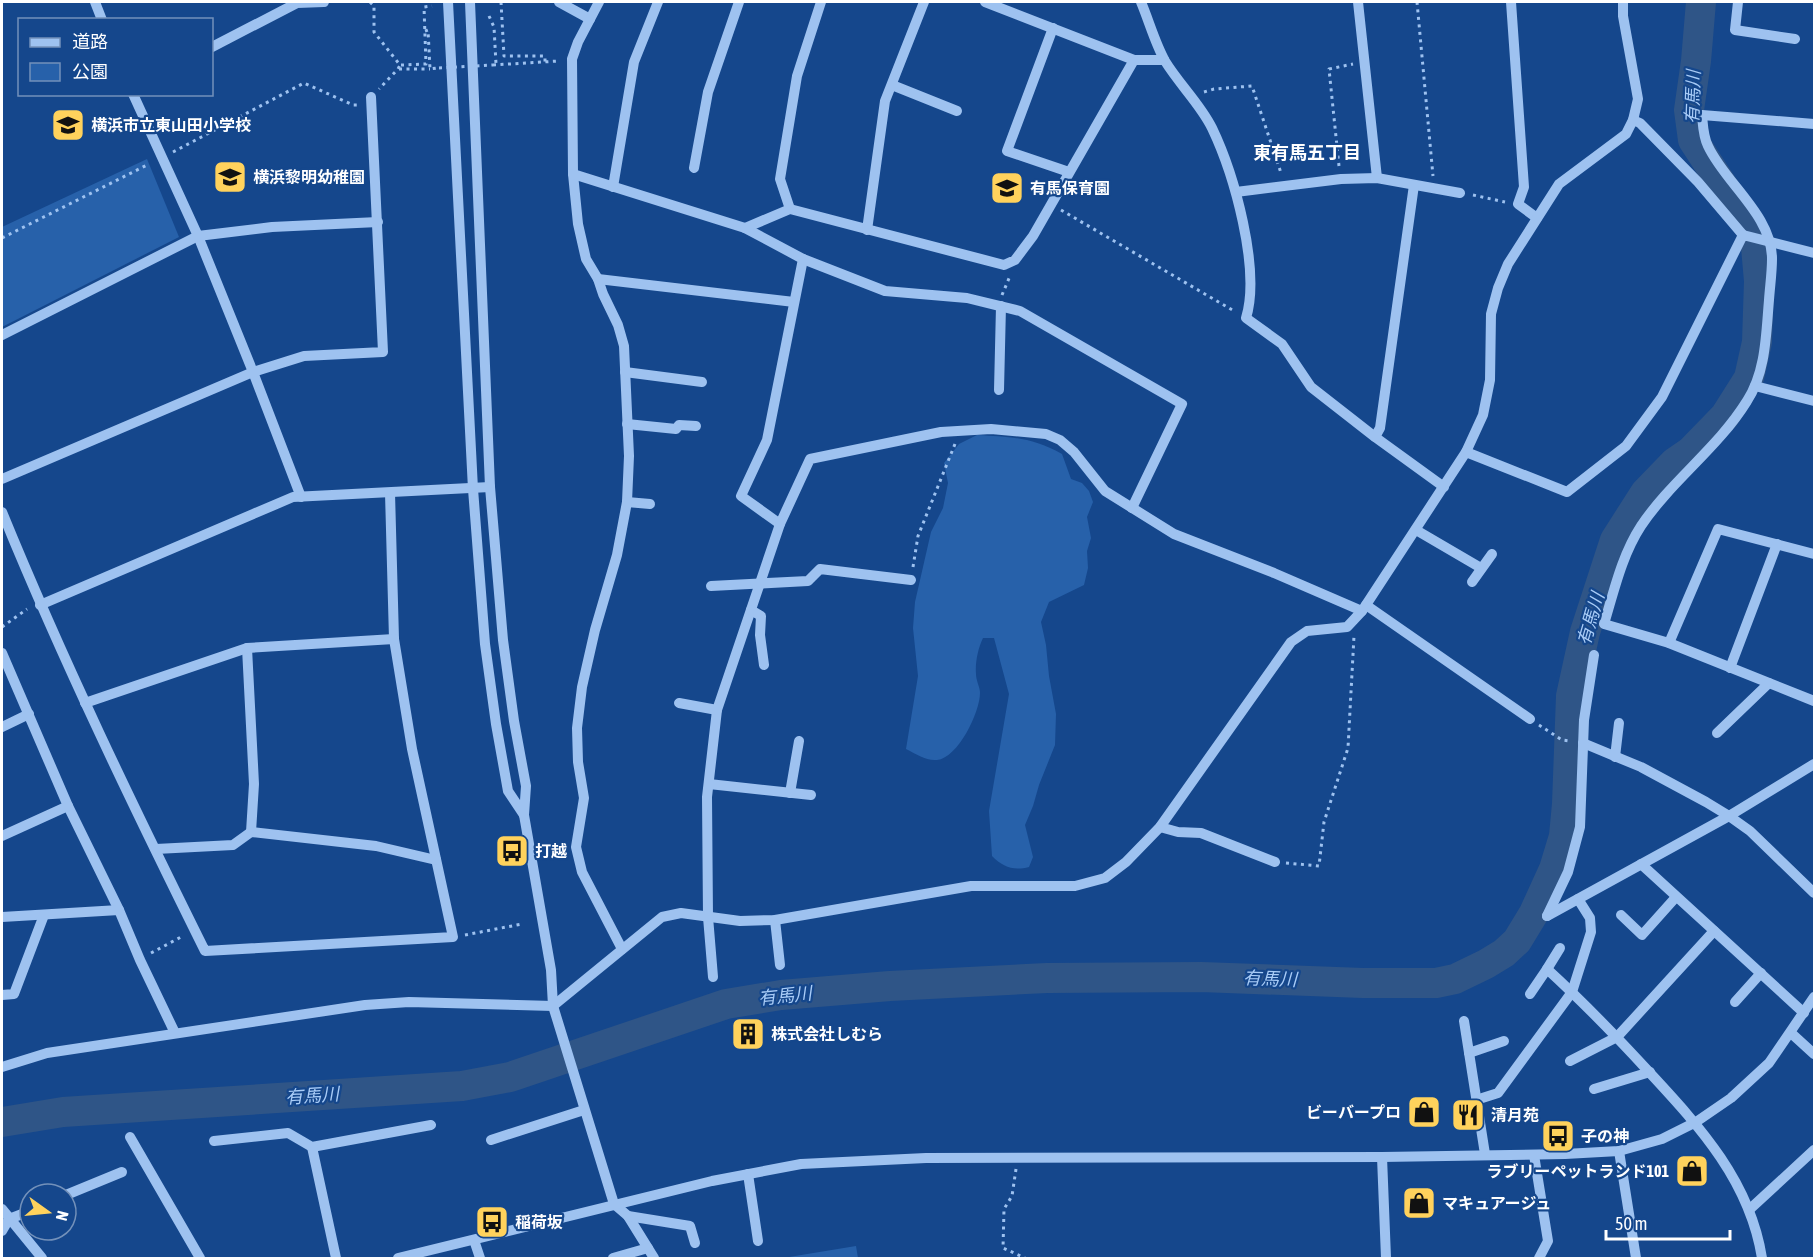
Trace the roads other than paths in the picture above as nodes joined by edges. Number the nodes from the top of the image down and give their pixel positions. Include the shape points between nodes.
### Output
1 (95, 2) edge
2 (324, 2) edge
3 (448, 2) edge
4 (470, 2) edge
5 (559, 2) edge
6 (599, 2) edge
7 (658, 2) edge
8 (739, 2) edge
9 (821, 2) edge
10 (924, 2) edge
11 (985, 2) edge
12 (1142, 2) edge
13 (1358, 2) edge
14 (1511, 2) edge
15 (1623, 2) edge
16 (1738, 2) edge
17 (101, 18) edge
18 (590, 19) junction
19 (1053, 28) junction
20 (1795, 39) dead end
21 (213, 46) edge
22 (1134, 60) junction
23 (1164, 60) junction
24 (892, 85) junction
25 (134, 96) edge
26 (371, 98) road end
27 (957, 111) dead end
28 (1633, 120) junction
29 (1815, 124) edge
30 (694, 168) dead end
31 (1069, 172) junction
32 (573, 174) junction
33 (1377, 178) junction
34 (1414, 185) junction
35 (613, 187) junction
36 (1236, 192) junction
37 (1460, 193) road end
38 (790, 209) junction
39 (1537, 218) junction
40 (378, 222) junction
41 (745, 228) junction
42 (867, 230) junction
43 (198, 236) junction
44 (1745, 236) junction
45 (1766, 240) junction
46 (1815, 253) edge
47 (803, 259) junction
48 (598, 279) junction
49 (794, 302) junction
50 (999, 306) junction
51 (2, 335) edge
52 (253, 372) junction
53 (625, 372) junction
54 (702, 382) dead end
55 (1755, 386) junction
56 (999, 390) dead end
57 (1815, 401) edge
58 (627, 424) junction
59 (696, 426) dead end
60 (1375, 437) junction
61 (1466, 452) junction
62 (2, 478) edge
63 (490, 487) junction
64 (1444, 487) junction
65 (473, 489) junction
66 (390, 493) junction
67 (301, 497) junction
68 (627, 502) junction
69 (650, 504) dead end
70 (1132, 508) junction
71 (2, 512) edge
72 (780, 524) junction
73 (1416, 530) junction
74 (1777, 544) junction
75 (1492, 554) dead end
76 (1815, 554) edge
77 (1481, 568) junction
78 (911, 580) road end
79 (1472, 582) dead end
80 (760, 584) junction
81 (711, 586) dead end
82 (34, 606) junction
83 (751, 610) junction
84 (1361, 612) junction
85 (394, 639) junction
86 (1669, 643) junction
87 (247, 648) junction
88 (2, 652) edge
89 (1594, 656) dead end
90 (764, 666) dead end
91 (1730, 668) junction
92 (1769, 683) junction
93 (1815, 701) edge
94 (85, 703) junction
95 (679, 703) dead end
96 (717, 710) junction
97 (29, 714) junction
98 (1530, 719) dead end
99 (1619, 723) dead end
100 (2, 727) edge
101 (1717, 733) dead end
102 (799, 741) dead end
103 (1583, 743) junction
104 (1615, 757) junction
105 (1815, 764) edge
106 (709, 784) junction
107 (790, 794) junction
108 (812, 795) dead end
109 (69, 806) junction
110 (524, 814) junction
111 (1729, 816) junction
112 (1160, 827) junction
113 (251, 832) junction
114 (2, 836) edge
115 (156, 849) junction
116 (436, 860) junction
117 (1275, 862) road end
118 (1641, 864) junction
119 (1815, 893) edge
120 (1677, 897) junction
121 (1578, 899) junction
122 (119, 910) junction
123 (44, 915) junction
124 (1621, 915) dead end
125 (2, 916) edge
126 (708, 917) junction
127 (775, 920) junction
128 (1714, 931) junction
129 (1560, 948) dead end
130 (622, 949) junction
131 (780, 966) dead end
132 (1547, 969) junction
133 (1761, 973) junction
134 (713, 977) dead end
135 (1572, 992) junction
136 (1530, 994) dead end
137 (2, 995) edge
138 (1815, 997) edge
139 (1735, 1002) dead end
140 (553, 1006) junction
141 (1804, 1013) junction
142 (1464, 1021) dead end
143 (175, 1033) junction
144 (1791, 1033) junction
145 (1617, 1037) junction
146 (1504, 1041) dead end
147 (1469, 1053) junction
148 (1815, 1054) edge
149 (1570, 1061) dead end
150 (2, 1067) edge
151 (1650, 1072) junction
152 (1594, 1089) dead end
153 (1476, 1100) junction
154 (584, 1110) junction
155 (1696, 1122) junction
156 (431, 1125) dead end
157 (130, 1137) dead end
158 (214, 1140) dead end
159 (490, 1140) dead end
160 (312, 1147) junction
161 (1815, 1150) edge
162 (1619, 1151) junction
163 (1485, 1154) junction
164 (1534, 1155) junction
165 (1382, 1157) junction
166 (122, 1172) dead end
167 (748, 1174) junction
168 (78, 1190) edge
169 (614, 1204) junction
170 (2, 1209) edge
171 (1750, 1209) junction
172 (18, 1216) edge
173 (628, 1216) junction
174 (9, 1220) junction
175 (2, 1231) edge
176 (474, 1240) junction
177 (758, 1241) dead end
178 (695, 1243) dead end
179 (648, 1248) junction
180 (42, 1258) edge
181 (200, 1258) edge
182 (336, 1258) edge
183 (398, 1258) edge
184 (480, 1258) edge
185 (613, 1258) edge
186 (654, 1258) edge
187 (1386, 1258) edge
188 (1539, 1258) edge
189 (1636, 1258) edge
190 (1762, 1258) edge

1 - 17 street
2 - 21 street via 297,3
3 - 65 street
4 - 63 street
5 - 18 street
6 - 18 street
7 - 35 street via 634,62
8 - 30 street via 708,92
9 - 38 street via 797,76 780,179
10 - 24 street
11 - 19 street
12 - 23 street
13 - 33 street
14 - 39 street via 1524,188 1518,204
15 - 28 street via 1638,99
16 - 20 street via 1735,30
18 - 32 street via 572,60
19 - 22 street
19 - 31 street via 1006,151
22 - 23 street
22 - 31 street
23 - 36 street via 1211,126
24 - 27 street
24 - 42 street via 885,101
25 - 43 street
26 - 40 street
28 - 39 street via 1626,134 1559,184
28 - 44 street via 1698,182
29 - 45 street via 1702,114 1708,146 1753,209
31 - 42 street via 1033,236 1015,260 1004,265
32 - 35 street
32 - 48 street via 586,259
33 - 34 street
33 - 36 street
34 - 37 street
34 - 60 street via 1380,428
35 - 41 street
36 - 60 street via 1250,265 1246,318 1282,344 1311,387
38 - 41 street
38 - 42 street
39 - 61 street via 1498,288 1491,314 1490,380 1483,415
40 - 43 street via 272,227
40 - 52 street via 383,352 304,356
41 - 47 street
43 - 51 street
43 - 52 street
44 - 45 street
44 - 61 street via 1662,397 1626,446 1567,492
45 - 46 street
45 - 55 street via 1772,258 1765,351
47 - 49 street
47 - 50 street via 885,291 967,298
48 - 49 street
48 - 53 street via 618,325
49 - 72 street via 767,440 741,496
50 - 56 street
50 - 70 street via 1020,311 1182,404
52 - 62 street
52 - 67 street
53 - 54 street
53 - 58 street
55 - 57 street
55 - 86 street via 1733,420 1659,502 1624,558 1604,624
58 - 59 street via 676,429 679,425
58 - 68 street
60 - 64 street
61 - 64 street
63 - 65 street
63 - 110 street via 503,640 526,786
64 - 73 street
65 - 66 street
65 - 110 street via 485,644 496,724 508,791
66 - 67 street
66 - 85 street
67 - 82 street via 293,497
68 - 69 street
68 - 130 street via 582,687 577,728 584,798 576,847 582,872
70 - 72 street via 1106,491 1060,440 1046,434 991,429 941,432 810,459
70 - 84 street via 1174,534
71 - 82 street
72 - 80 street
73 - 77 street
73 - 84 street
74 - 76 street
74 - 86 street via 1718,529
74 - 91 street
75 - 77 street
77 - 79 street
78 - 80 street via 820,569 808,581
80 - 81 street
80 - 83 street
82 - 94 street
83 - 90 street via 761,616
83 - 96 street
84 - 98 street
84 - 112 street via 1347,627 1307,631 1291,642
85 - 87 street
85 - 116 street
86 - 91 street
87 - 94 street
87 - 113 street via 254,784
88 - 97 street
89 - 103 street
91 - 92 street
92 - 93 street
92 - 101 street
94 - 115 street
95 - 96 street
96 - 106 street
97 - 100 street
97 - 109 street
99 - 104 street
102 - 107 street
103 - 104 street
103 - 121 street via 1580,827 1568,872 1547,916
104 - 111 street via 1641,767
105 - 111 street
106 - 107 street
106 - 126 street
107 - 108 street
109 - 114 street
109 - 122 street
110 - 140 street via 551,970
111 - 118 street
111 - 119 street
112 - 117 street via 1201,833
112 - 127 street via 1126,862 1092,883 971,886
113 - 115 street via 233,845
113 - 116 street via 376,846
115 - 116 street via 205,951 453,937
118 - 120 street
118 - 121 street
120 - 124 street via 1642,935
120 - 128 street
121 - 135 street via 1590,918 1591,932
122 - 123 street
122 - 143 street
123 - 125 street
123 - 137 street via 14,994
126 - 127 street
126 - 130 street via 681,913 662,917
126 - 134 street
127 - 131 street
128 - 133 street
128 - 145 street
129 - 132 street
130 - 140 street
132 - 135 street
132 - 136 street
133 - 139 street
133 - 141 street
135 - 145 street
135 - 153 street via 1498,1093
138 - 141 street
140 - 143 street via 381,1003
140 - 154 street
141 - 144 street
142 - 147 street
143 - 150 street via 47,1053
144 - 148 street
144 - 155 street via 1769,1063 1731,1098
145 - 149 street
145 - 151 street
146 - 147 street
147 - 153 street
151 - 152 street
151 - 155 street
153 - 163 street
154 - 159 street
154 - 169 street
155 - 162 street via 1662,1139
155 - 171 street
156 - 160 street
157 - 181 street
158 - 160 street via 288,1133
160 - 182 street
161 - 171 street
162 - 164 street
162 - 189 street
163 - 164 street
163 - 165 street
164 - 188 street via 1548,1241
165 - 167 street via 926,1158 801,1164
165 - 187 street
166 - 168 street
167 - 169 street
167 - 177 street
169 - 173 street
169 - 176 street
170 - 174 street
171 - 190 street
172 - 174 street
173 - 178 street via 690,1226
173 - 179 street
174 - 175 street
174 - 180 street
176 - 183 street
176 - 184 street
179 - 185 street
179 - 186 street

